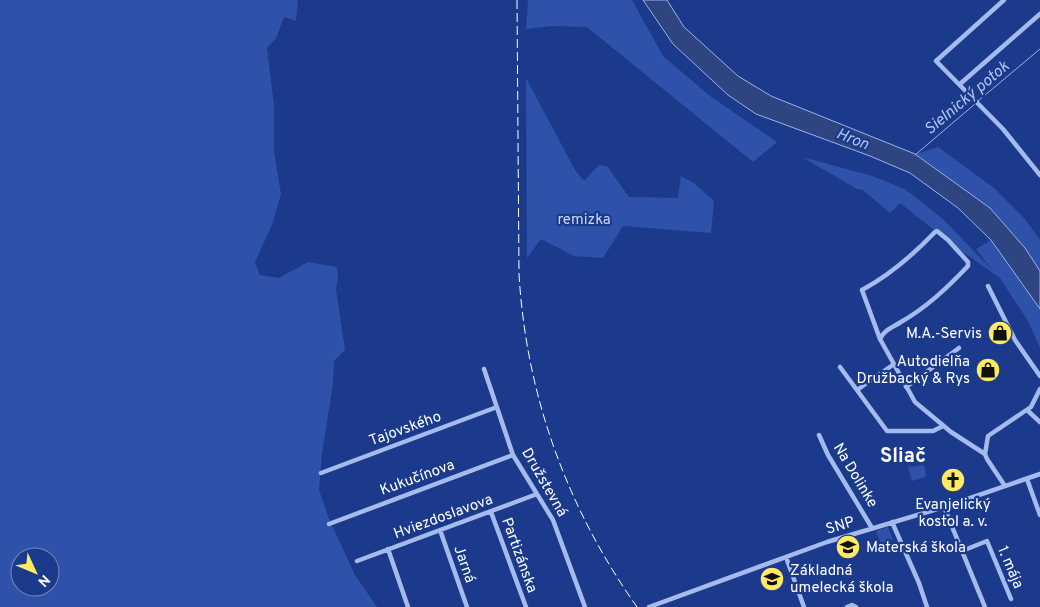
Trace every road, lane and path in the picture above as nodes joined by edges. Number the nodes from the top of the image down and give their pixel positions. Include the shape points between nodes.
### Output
1 (1004, 0) edge
2 (1040, 14) edge
3 (960, 84) junction
4 (1040, 175) edge
5 (988, 286) dead end
6 (880, 339) junction
7 (959, 348) dead end
8 (894, 364) junction
9 (840, 367) dead end
10 (484, 369) dead end
11 (1040, 376) edge
12 (906, 387) junction
13 (1040, 389) edge
14 (857, 390) junction
15 (497, 407) junction
16 (1027, 410) junction
17 (1040, 422) edge
18 (943, 426) junction
19 (819, 435) dead end
20 (986, 454) junction
21 (513, 455) junction
22 (321, 473) dead end
23 (1040, 474) edge
24 (1027, 479) junction
25 (1005, 486) junction
26 (538, 494) junction
27 (944, 507) junction
28 (491, 512) junction
29 (1040, 514) edge
30 (892, 522) junction
31 (329, 524) dead end
32 (872, 528) junction
33 (440, 530) junction
34 (388, 550) junction
35 (962, 551) junction
36 (786, 556) junction
37 (357, 561) dead end
38 (1011, 599) dead end
39 (856, 606) edge
40 (408, 607) edge
41 (467, 607) edge
42 (526, 607) edge
43 (585, 607) edge
44 (649, 607) edge
45 (804, 607) edge
46 (847, 607) edge
47 (927, 607) edge
48 (985, 607) edge

1 - 3 street via 936,61
2 - 3 street
3 - 4 street via 1011,138
5 - 11 street via 1015,340
6 - 6 street via 862,290 902,264 934,232 940,233 968,262 968,266 949,290 884,332
6 - 8 street
7 - 12 street
8 - 12 street
8 - 14 street
9 - 14 street
10 - 15 street, Družstevná
12 - 18 street via 918,405
13 - 16 street
14 - 18 street via 889,432 933,431
15 - 21 street, Družstevná
15 - 22 street, Tajovského
16 - 17 street
16 - 20 street via 989,435
18 - 20 street
19 - 32 street, Na Dolinke
20 - 25 street
21 - 26 street, Družstevná
21 - 31 street, Kukučínova
23 - 24 street, SNP
24 - 25 street, SNP
24 - 29 street
25 - 27 street, SNP
26 - 28 street, Hviezdoslavova
26 - 43 street, Družstevná via 557,528
27 - 30 street, SNP
27 - 35 street
28 - 33 street, Hviezdoslavova
28 - 42 street, Partizánska
30 - 32 street, SNP
30 - 47 street
32 - 36 street, SNP
33 - 34 street, Hviezdoslavova
33 - 41 street, Jarná
34 - 37 street, Hviezdoslavova
34 - 40 street
35 - 38 street, 1. mája via 987,541
35 - 48 street
36 - 44 street, SNP
36 - 45 street
39 - 46 street

